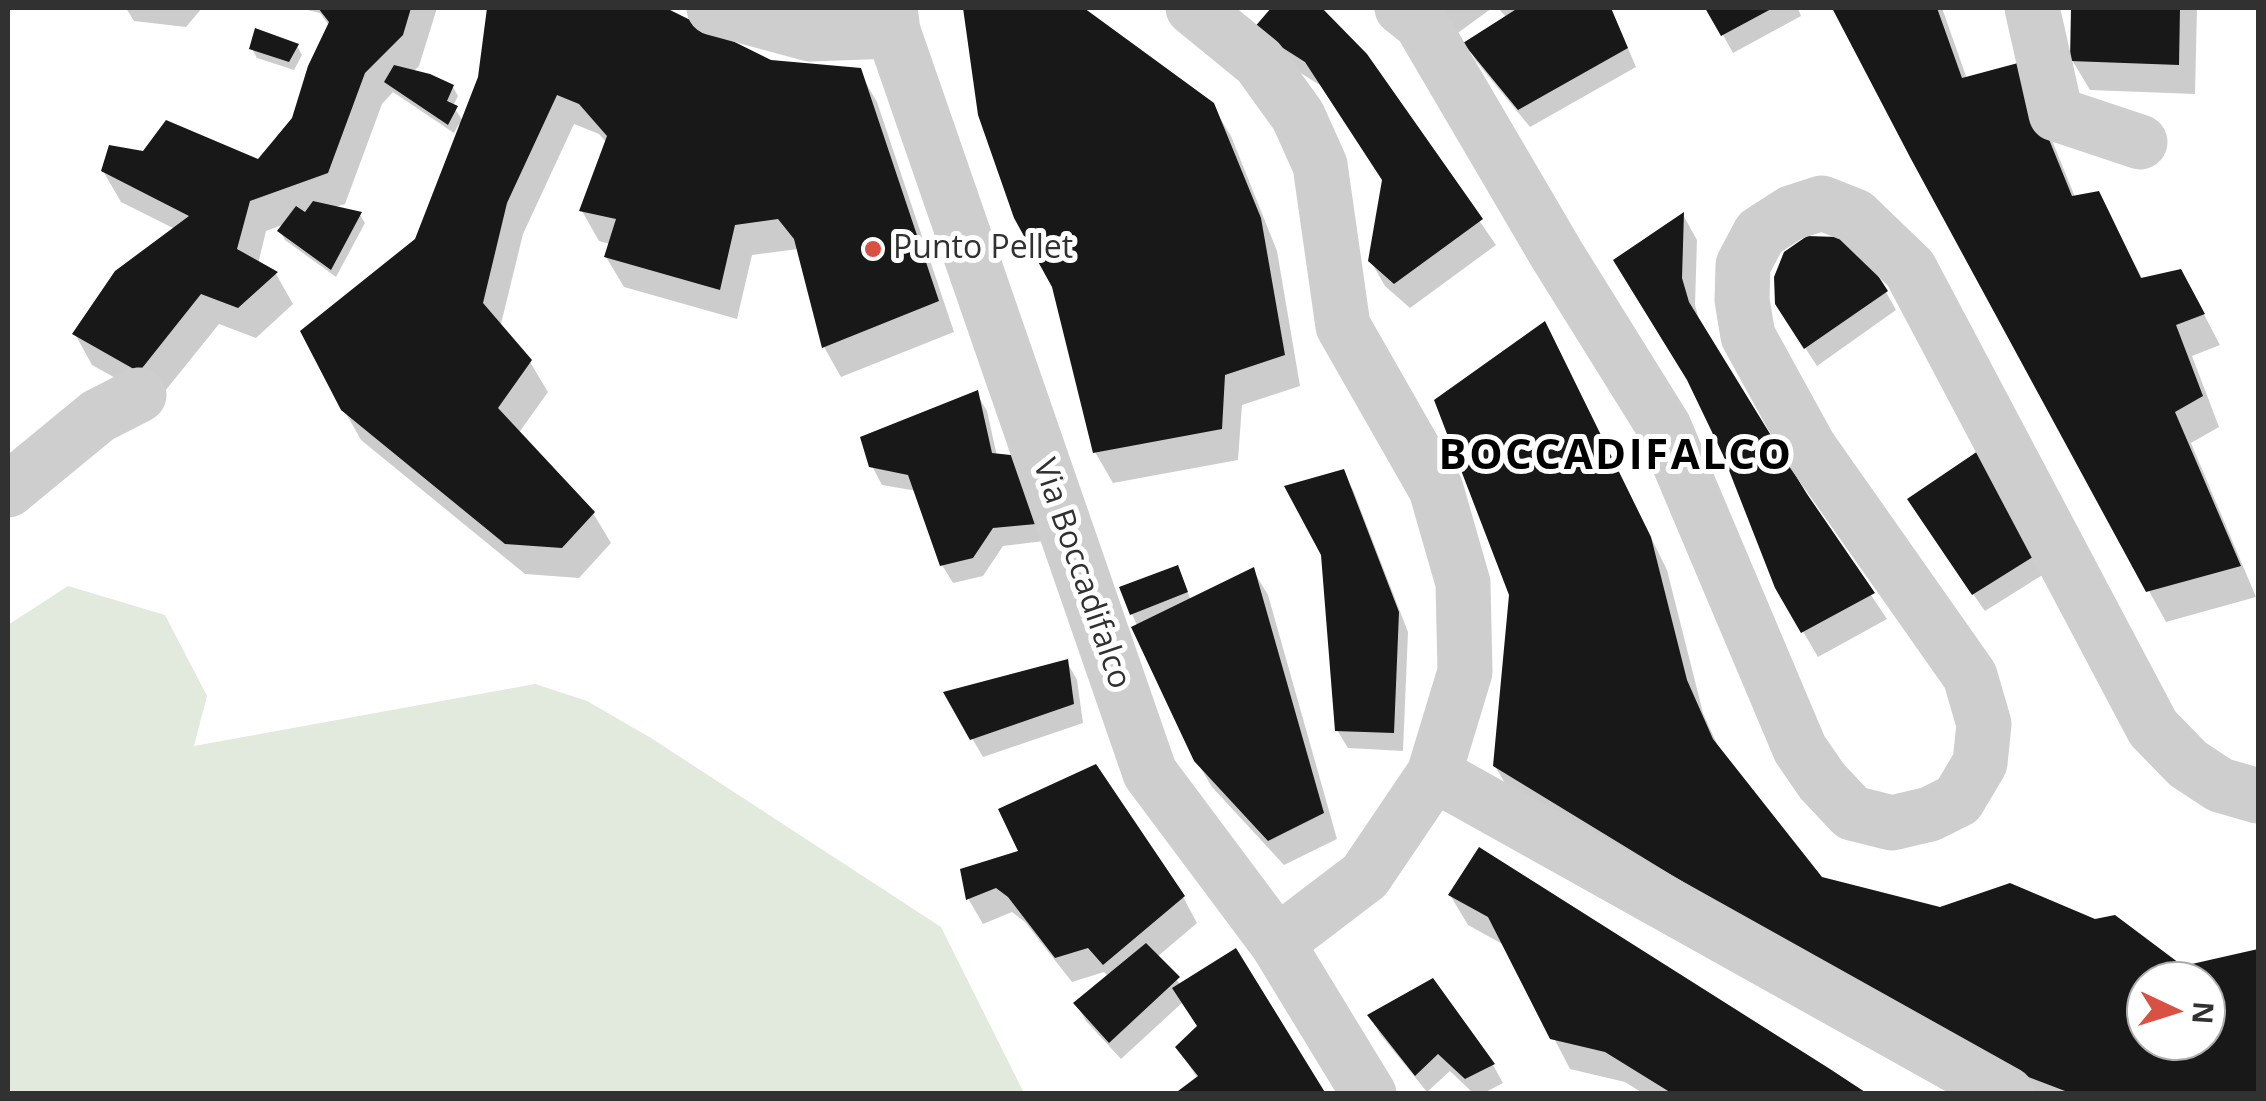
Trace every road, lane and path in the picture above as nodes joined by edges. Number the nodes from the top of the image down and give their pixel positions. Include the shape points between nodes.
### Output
1 (714, 8) edge
2 (1193, 8) edge
3 (1402, 8) edge
4 (2032, 8) edge
5 (891, 19) edge
6 (2140, 142) dead end
7 (139, 395) dead end
8 (8, 490) edge
9 (1434, 774) junction
10 (2258, 796) edge
11 (1277, 943) junction
12 (1369, 1094) edge
13 (2007, 1094) edge

1 - 5 street via 810,34
2 - 9 street via 1258,62 1298,116 1320,165 1342,326 1436,490 1463,583 1465,672
3 - 10 street via 1421,22 1664,427 1800,749 1852,813 1892,823 1958,800 1980,763 1984,724 1970,676 1809,447 1748,336 1743,265 1760,234 1791,213 1822,204 1855,216 1910,269 2153,728 2188,764
4 - 6 street via 2056,114
5 - 11 street, Via Boccadifalco via 1150,774
7 - 8 street via 98,416
9 - 11 street via 1365,876
9 - 13 street
11 - 12 street, Via Boccadifalco

